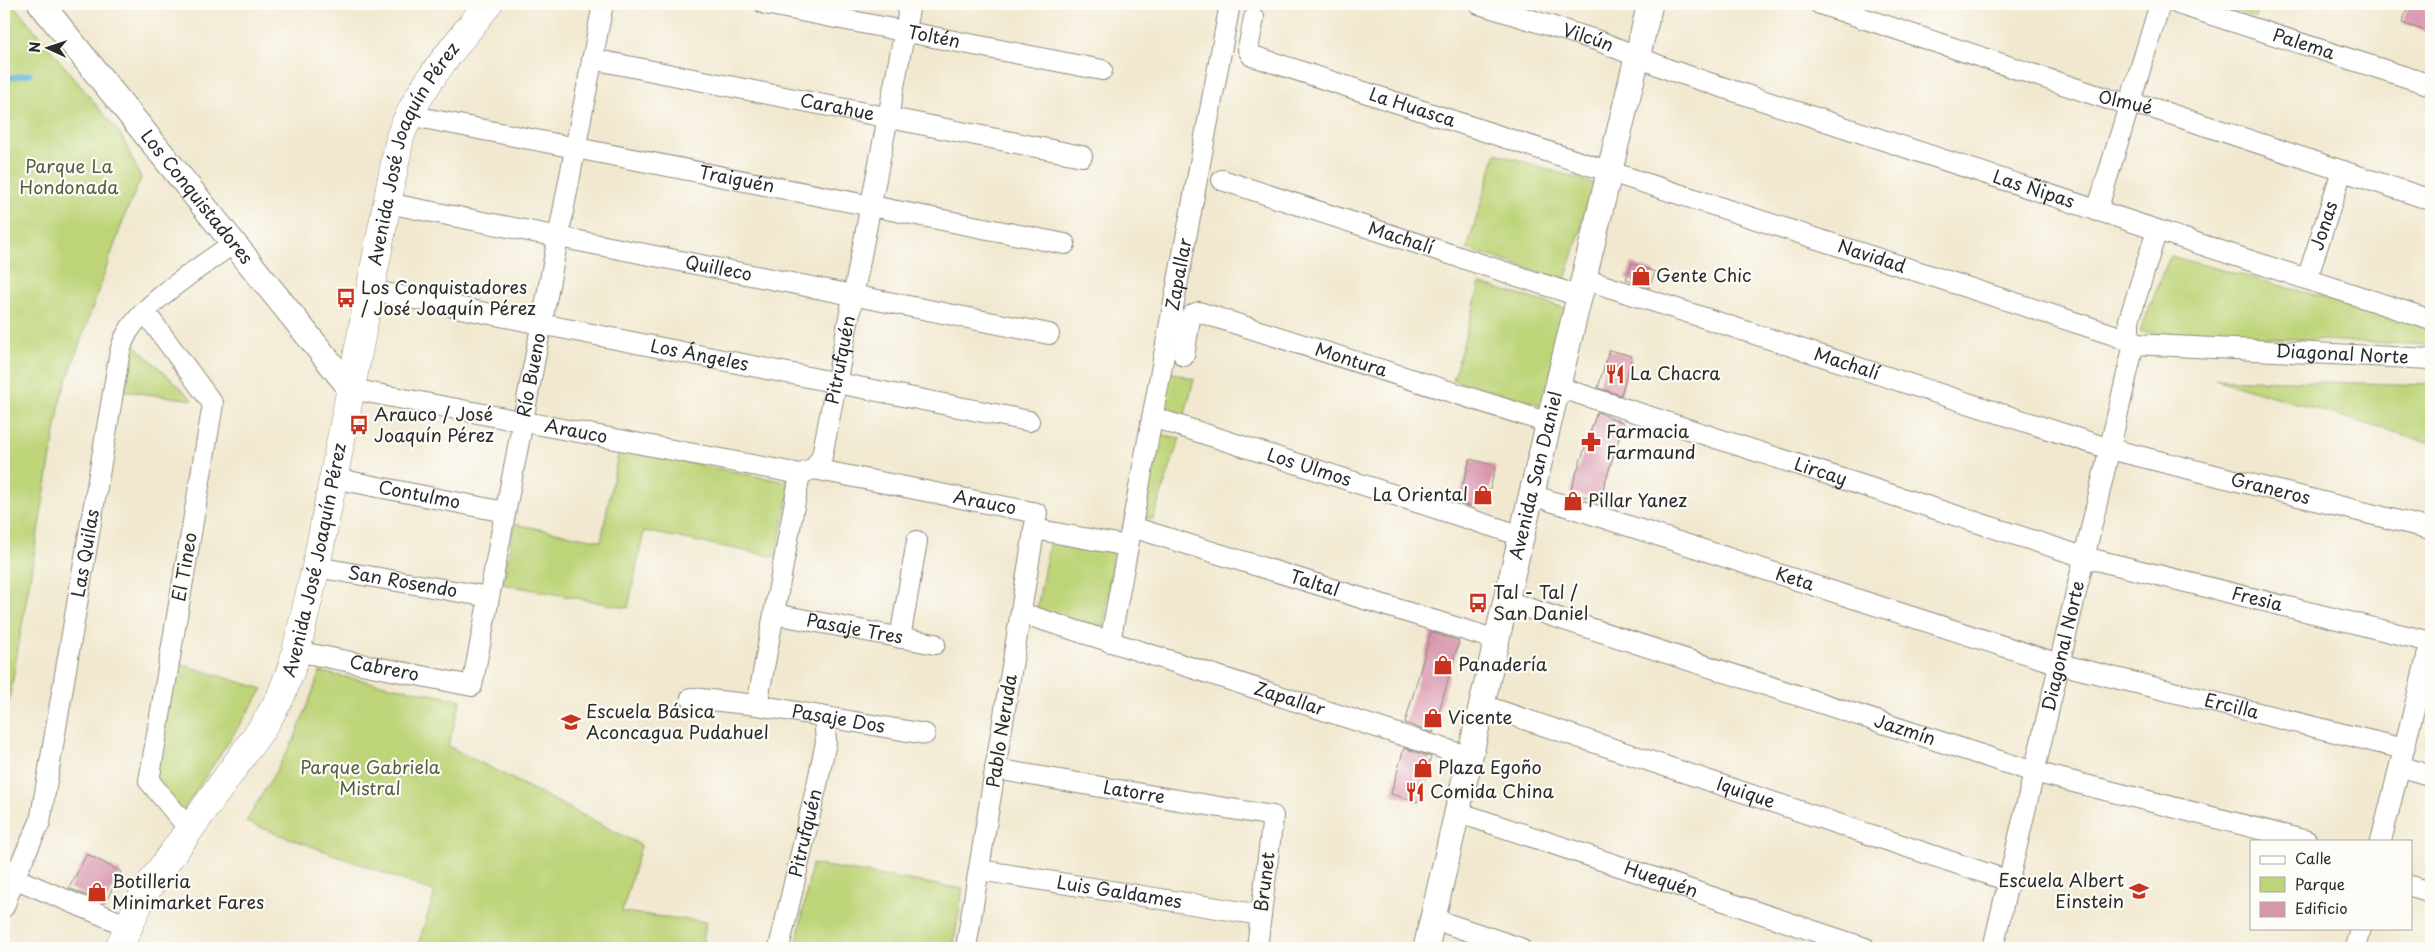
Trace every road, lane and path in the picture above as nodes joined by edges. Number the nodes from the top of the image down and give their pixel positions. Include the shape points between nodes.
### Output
1 (41, 4) edge
2 (488, 4) edge
3 (602, 4) edge
4 (766, 4) edge
5 (910, 4) edge
6 (1230, 4) edge
7 (1479, 4) edge
8 (1650, 4) edge
9 (1820, 4) edge
10 (2160, 4) edge
11 (2178, 4) edge
12 (1254, 18) dead end
13 (905, 31) junction
14 (1637, 56) junction
15 (592, 59) junction
16 (1102, 70) dead end
17 (2431, 85) edge
18 (2130, 104) junction
19 (408, 115) junction
20 (888, 118) junction
21 (575, 148) junction
22 (1082, 156) dead end
23 (2342, 171) junction
24 (1609, 173) junction
25 (1222, 180) dead end
26 (2431, 200) edge
27 (387, 203) junction
28 (871, 206) junction
29 (2097, 210) junction
30 (2157, 230) junction
31 (558, 237) junction
32 (235, 242) junction
33 (1065, 244) dead end
34 (2307, 279) junction
35 (1582, 287) junction
36 (370, 290) junction
37 (853, 295) junction
38 (145, 312) junction
39 (2431, 320) edge
40 (542, 324) junction
41 (1049, 334) dead end
42 (2134, 344) junction
43 (1184, 356) dead end
44 (2431, 359) edge
45 (836, 382) junction
46 (1558, 387) junction
47 (351, 389) junction
48 (1152, 417) junction
49 (1029, 421) dead end
50 (522, 422) junction
51 (1549, 422) junction
52 (2110, 449) junction
53 (807, 471) junction
54 (333, 478) junction
55 (1532, 495) junction
56 (505, 512) junction
57 (1036, 521) junction
58 (2431, 529) edge
59 (1522, 536) junction
60 (1130, 537) junction
61 (917, 541) dead end
62 (2084, 557) junction
63 (316, 567) junction
64 (489, 597) junction
65 (1506, 601) junction
66 (1021, 613) junction
67 (774, 614) junction
68 (900, 638) junction
69 (1497, 640) junction
70 (1110, 642) junction
71 (935, 644) dead end
72 (296, 651) junction
73 (2430, 651) edge
74 (2059, 664) junction
75 (472, 686) joint
76 (691, 698) dead end
77 (757, 705) junction
78 (1482, 705) junction
79 (824, 717) junction
80 (925, 734) dead end
81 (1470, 757) junction
82 (2402, 758) junction
83 (995, 769) junction
84 (2034, 772) junction
85 (2431, 776) edge
86 (1457, 812) junction
87 (1273, 816) joint
88 (189, 829) junction
89 (2303, 840) edge
90 (2381, 840) edge
91 (979, 870) junction
92 (14, 878) junction
93 (2009, 881) junction
94 (2412, 886) edge
95 (2431, 892) edge
96 (4, 907) edge
97 (1261, 915) junction
98 (1433, 919) junction
99 (2360, 930) edge
100 (123, 937) edge
101 (779, 948) edge
102 (966, 948) edge
103 (1257, 948) edge
104 (1426, 948) edge
105 (1520, 948) edge
106 (1865, 948) edge
107 (1993, 948) edge
108 (2355, 948) edge

1 - 32 street, Los Conquistadores
2 - 19 main road, Avenida José Joaquín Pérez via 423,89
3 - 15 street, Río Bueno
4 - 13 street, Toltén
5 - 13 street, Pitrufquén
6 - 48 street, Zapallar
7 - 14 street, Vilcún
8 - 14 street, Avenida San Daniel
9 - 18 street, Olmué
10 - 18 street
11 - 17 street, Palema
12 - 24 street, La Huasca via 1248,49 1252,56
13 - 16 street, Toltén
13 - 20 street, Pitrufquén
14 - 24 street, Avenida San Daniel
14 - 29 street, Las Ñipas via 1670,70
15 - 20 street, Carahue
15 - 21 street, Río Bueno
18 - 23 street, Olmué
18 - 29 street
19 - 21 street, Traiguén
19 - 27 main road, Avenida José Joaquín Pérez via 397,150
20 - 22 street, Carahue
20 - 28 street, Pitrufquén
21 - 28 street, Traiguén
21 - 31 street, Río Bueno
23 - 26 street, Olmué
23 - 34 street, Jonas
24 - 35 street, Avenida San Daniel
24 - 42 street, Navidad
25 - 35 street, Machalí
27 - 31 street, Quilleco
27 - 36 main road, Avenida José Joaquín Pérez
28 - 33 street, Traiguén
28 - 37 street, Pitrufquén
29 - 30 street, Las Ñipas
30 - 34 street, Las Ñipas
30 - 42 street, Diagonal Norte via 2129,320 2129,333
31 - 37 street, Quilleco
31 - 40 street, Río Bueno
32 - 38 street, Las Quilas
32 - 47 street, Los Conquistadores
34 - 39 street, Las Ñipas
35 - 46 street, Avenida San Daniel
35 - 52 street, Machalí
36 - 40 street, Los Ángeles
36 - 47 main road, Avenida José Joaquín Pérez
37 - 41 street, Quilleco
37 - 45 street, Pitrufquén
38 - 88 street, El Tineo via 213,404 149,781
38 - 92 street, Las Quilas via 128,330 120,353 40,822
40 - 45 street, Los Ángeles
40 - 50 street, Río Bueno
42 - 44 street, Diagonal Norte
42 - 52 street, Diagonal Norte
43 - 51 street, Montura via 1190,319 1199,312
45 - 49 street, Los Ángeles
45 - 53 street, Pitrufquén via 822,456
46 - 51 street, Avenida San Daniel
46 - 62 street, Lircay
47 - 50 street, Arauco
47 - 54 main road, Avenida José Joaquín Pérez
48 - 59 street, Los Ulmos
48 - 60 street, Zapallar
50 - 53 street, Arauco
50 - 56 street, Río Bueno
51 - 55 street, Avenida San Daniel
52 - 58 street, Graneros
52 - 62 street, Diagonal Norte
53 - 57 street, Arauco
53 - 67 street, Pitrufquén
54 - 56 street, Contulmo
54 - 63 main road, Avenida José Joaquín Pérez
55 - 59 street, Avenida San Daniel
55 - 74 street, Keta
56 - 64 street, Río Bueno
57 - 60 street
57 - 66 street, Pablo Neruda
59 - 65 street, Avenida San Daniel
60 - 69 street, Taltal
60 - 70 street, Zapallar
61 - 68 street
62 - 73 street, Fresia
62 - 74 street, Diagonal Norte
63 - 64 street, San Rosendo
63 - 72 main road, Avenida José Joaquín Pérez
64 - 75 street, Río Bueno
65 - 69 street, Avenida San Daniel
65 - 84 street, Jazmín
66 - 70 street, Zapallar
66 - 83 street, Pablo Neruda
67 - 68 street, Pasaje Tres
67 - 77 street, Pitrufquén
68 - 71 street, Pasaje Tres
69 - 78 street, Avenida San Daniel
70 - 81 street, Zapallar
72 - 75 street, Cabrero
72 - 88 main road, Avenida José Joaquín Pérez via 280,698 262,728
73 - 82 street
74 - 82 street, Ercilla
74 - 84 street, Diagonal Norte
76 - 77 street, Pasaje Dos
77 - 79 street, Pasaje Dos
78 - 81 street, Avenida San Daniel
78 - 93 street, Iquique
79 - 80 street, Pasaje Dos
79 - 101 street, Pitrufquén via 826,742
81 - 86 street, Avenida San Daniel
82 - 85 street, Ercilla
82 - 90 street
83 - 87 street, Latorre
83 - 91 street, Pablo Neruda
84 - 89 street, Jazmín
84 - 93 street, Diagonal Norte
86 - 98 street, Avenida San Daniel
86 - 106 street, Huequén
87 - 97 street, Brunet
88 - 100 main road, Avenida José Joaquín Pérez via 149,886
91 - 97 street, Luis Galdames
91 - 102 street, Pablo Neruda
92 - 96 street, Las Quilas
92 - 100 street
93 - 107 street, Diagonal Norte
94 - 95 street
97 - 103 street, Brunet
98 - 104 street, Avenida San Daniel
98 - 105 street
99 - 108 street

